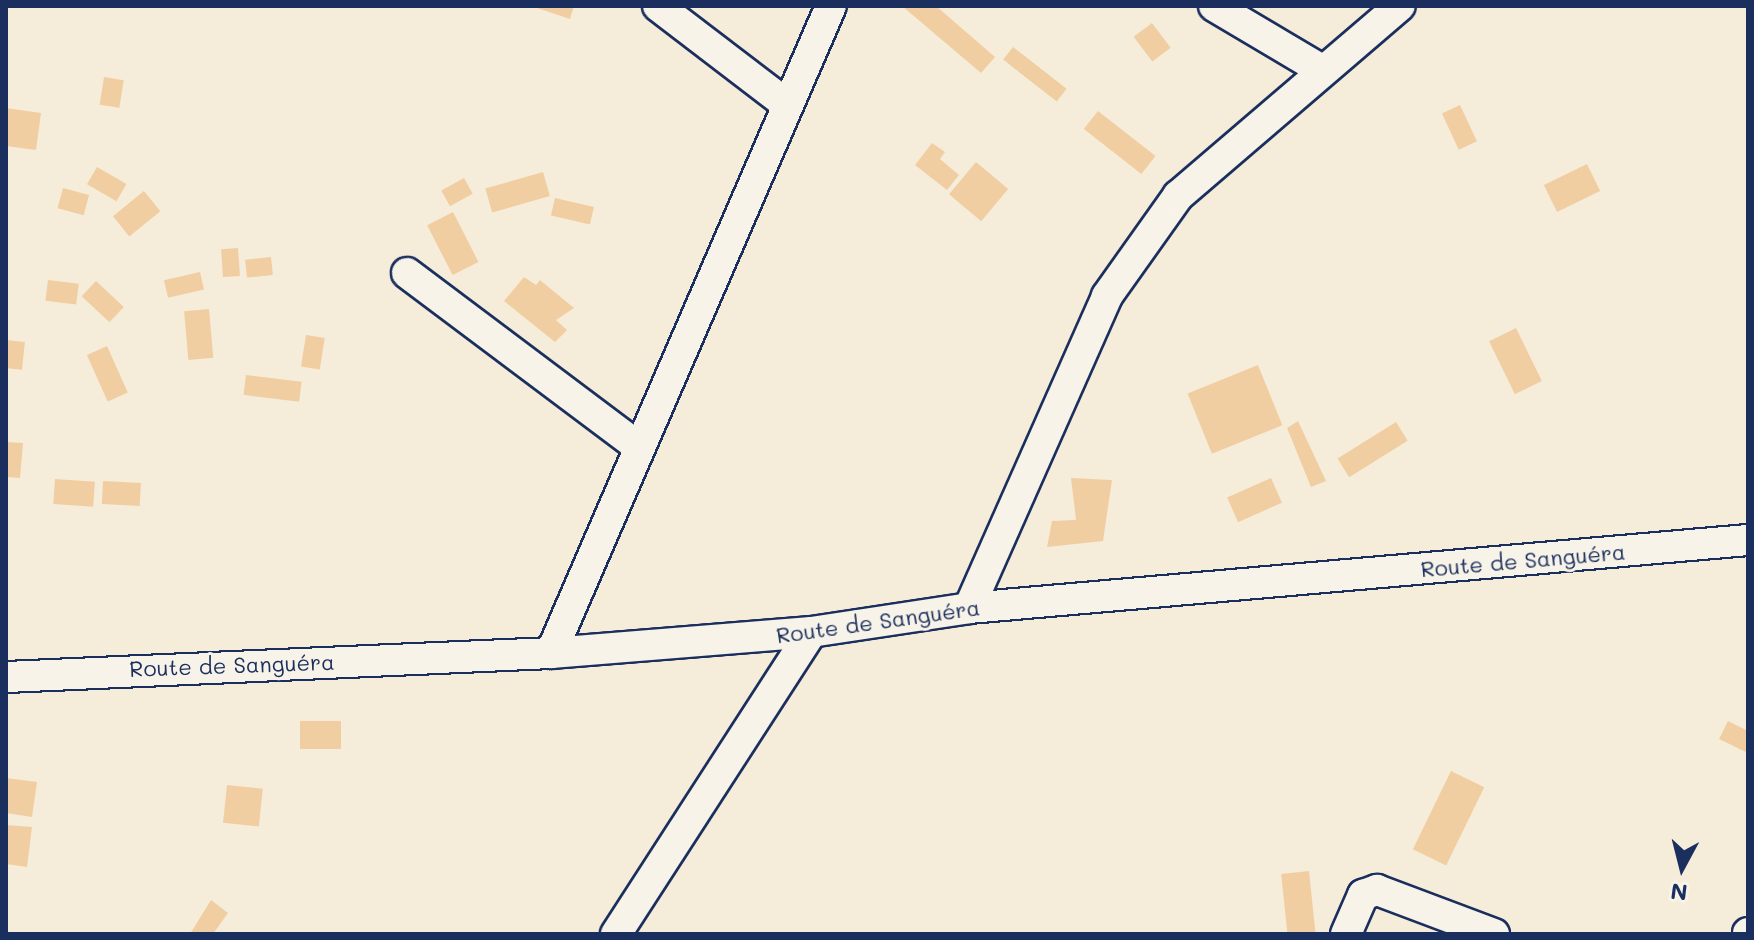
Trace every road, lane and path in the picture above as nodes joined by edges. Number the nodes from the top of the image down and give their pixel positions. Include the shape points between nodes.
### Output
1 (658, 6) edge
2 (831, 6) edge
3 (1214, 6) edge
4 (1400, 6) edge
5 (1320, 69) junction
6 (785, 103) junction
7 (407, 273) dead end
8 (639, 447) junction
9 (1748, 540) edge
10 (969, 608) junction
11 (811, 632) junction
12 (551, 653) junction
13 (6, 677) edge
14 (616, 934) edge
15 (1346, 934) edge
16 (1494, 934) edge

1 - 6 street
2 - 6 street
3 - 5 street
4 - 5 street
5 - 10 street via 1178,196 1107,296
6 - 8 street
7 - 8 street
8 - 12 street
9 - 10 street, Route de Sanguéra
10 - 11 street, Route de Sanguéra
11 - 12 street, Route de Sanguéra
11 - 14 street
12 - 13 street, Route de Sanguéra
15 - 16 street via 1369,890

